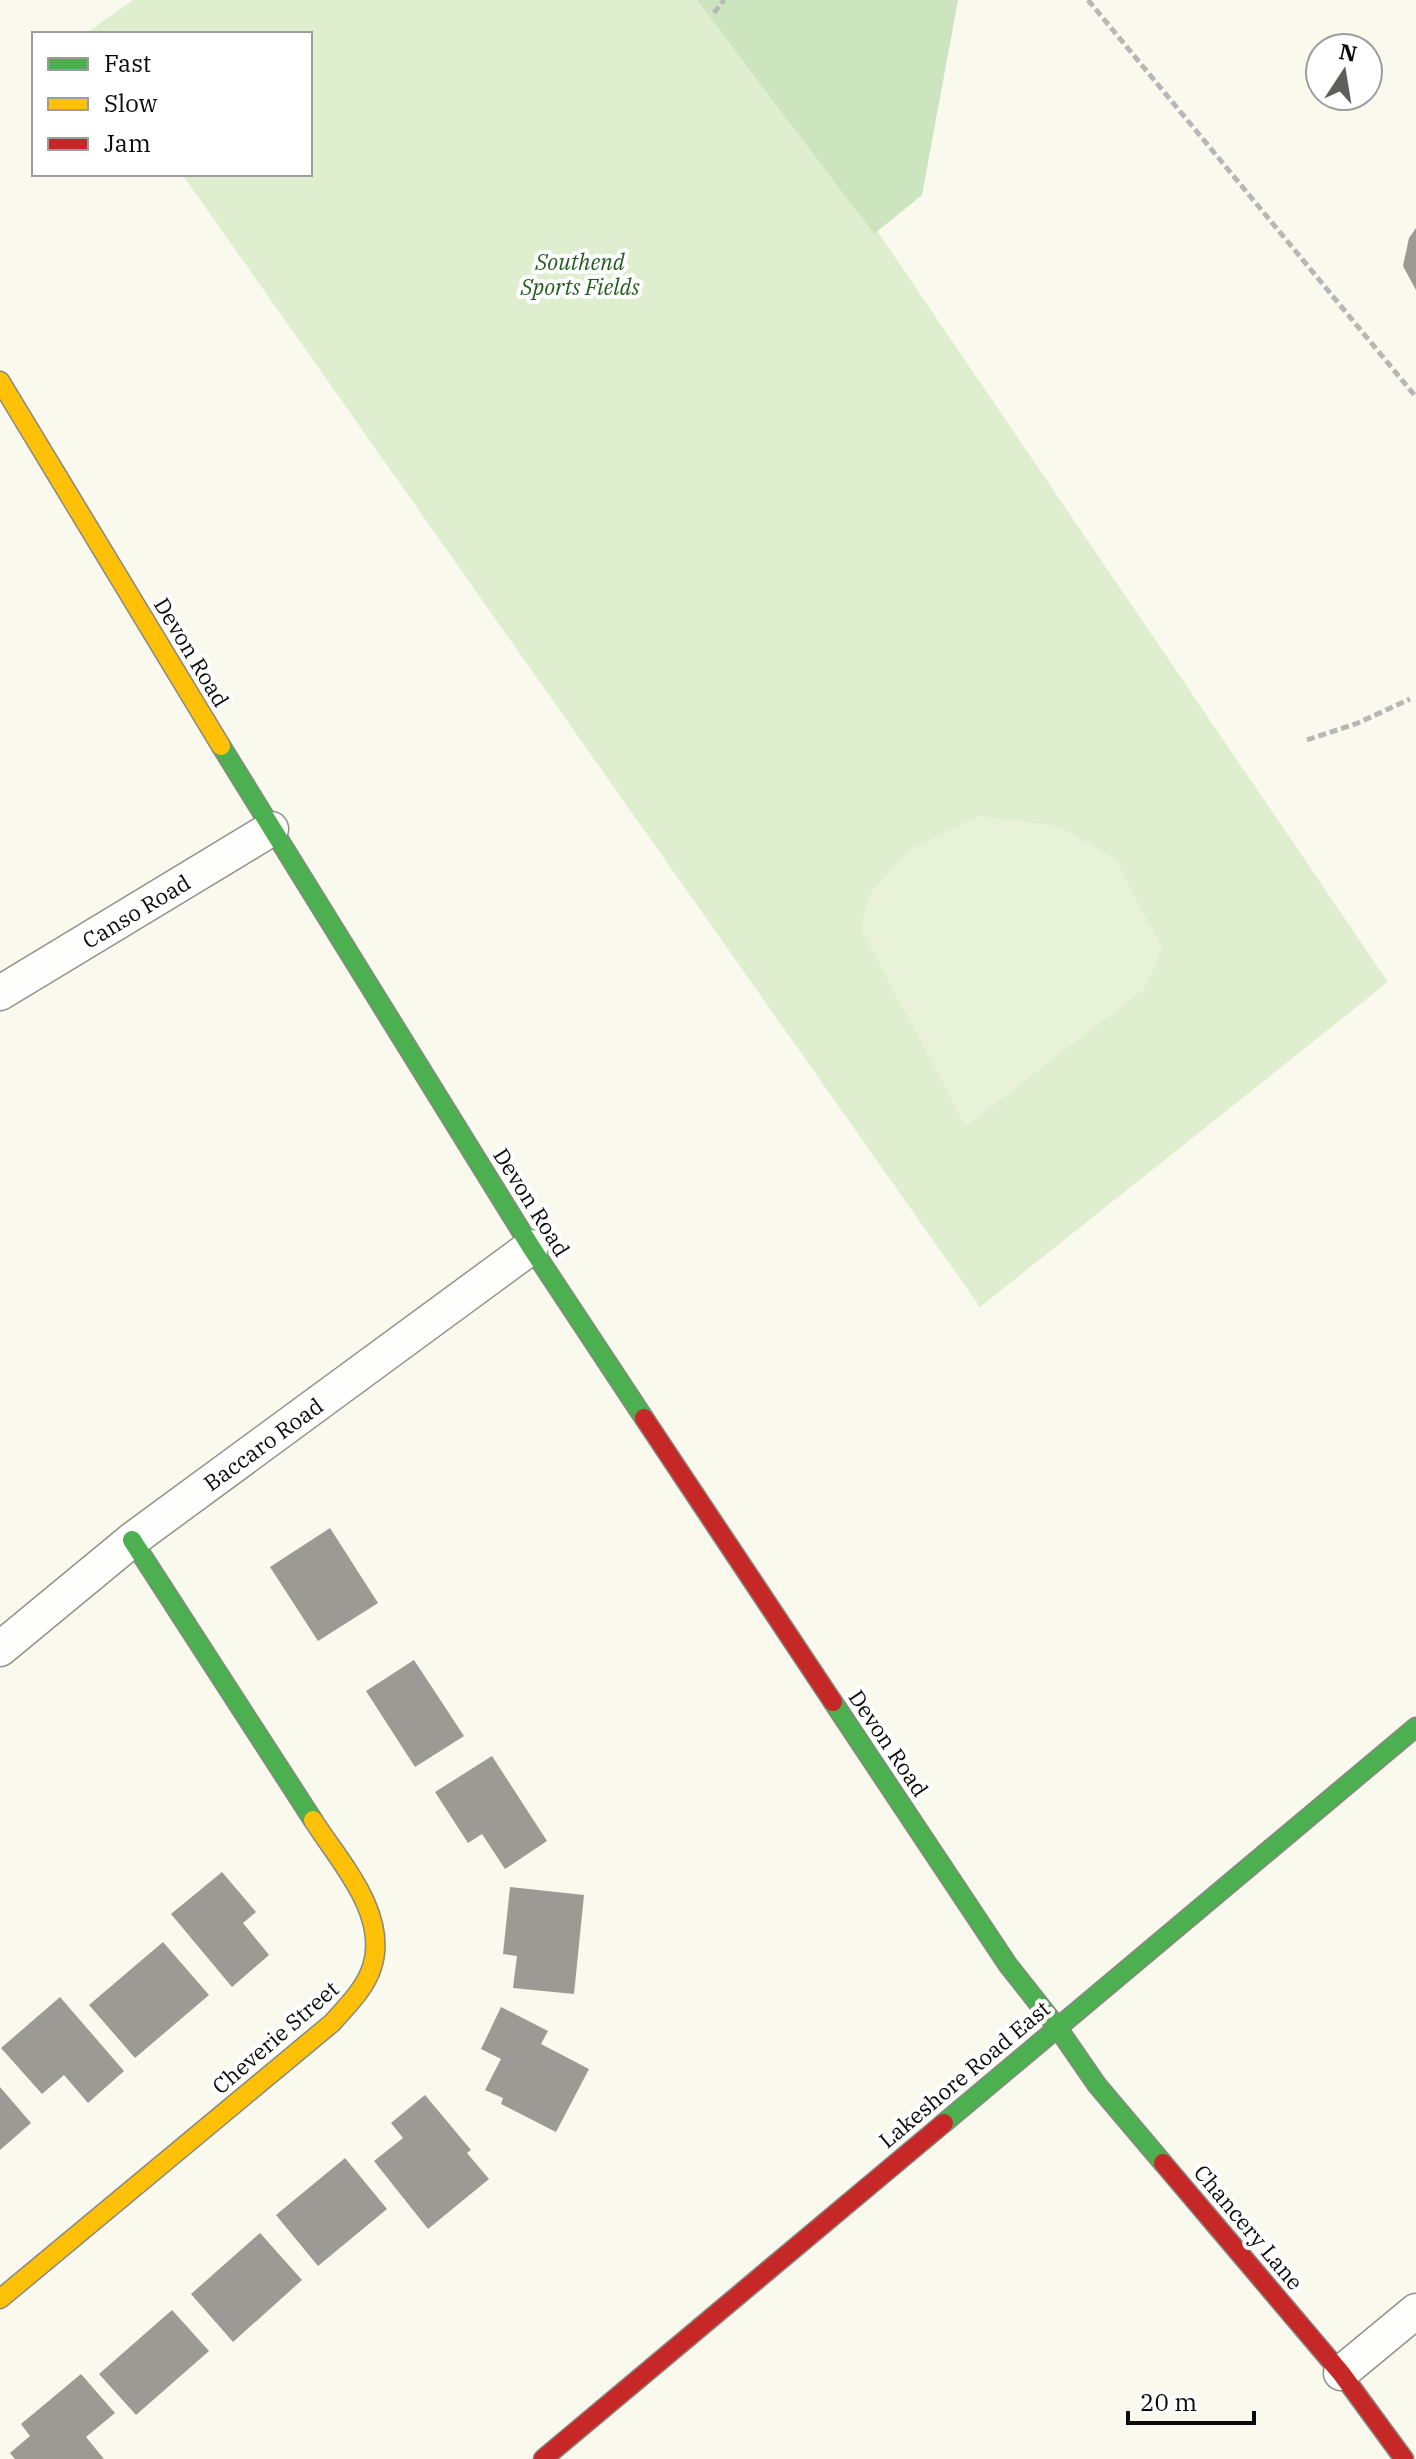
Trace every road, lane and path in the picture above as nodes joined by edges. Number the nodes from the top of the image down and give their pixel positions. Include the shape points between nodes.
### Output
1 (724, 0) edge
2 (1088, 0) edge
3 (714, 13) dead end
4 (0, 381) edge
5 (1416, 397) edge
6 (1410, 699) dead end
7 (1307, 740) dead end
8 (271, 829) junction
9 (0, 993) edge
10 (531, 1247) junction
11 (132, 1540) junction
12 (0, 1649) edge
13 (1416, 1727) edge
14 (1057, 2027) junction
15 (0, 2299) edge
16 (1416, 2311) edge
17 (1341, 2373) junction
18 (543, 2459) edge
19 (1404, 2459) edge

1 - 3 path
2 - 5 path
4 - 8 street, Devon Road
6 - 7 path
8 - 9 street, Canso Road
8 - 10 street, Devon Road
10 - 11 street, Baccaro Road
10 - 14 street, Devon Road via 999,1951
11 - 12 street, Baccaro Road
11 - 15 street, Cheverie Street via 364,1899 376,1946 359,1995 332,2023
13 - 14 street, Lakeshore Road East
14 - 17 street, Chancery Lane via 1097,2085
14 - 18 street, Lakeshore Road East
16 - 17 street
17 - 19 street, Chancery Lane

